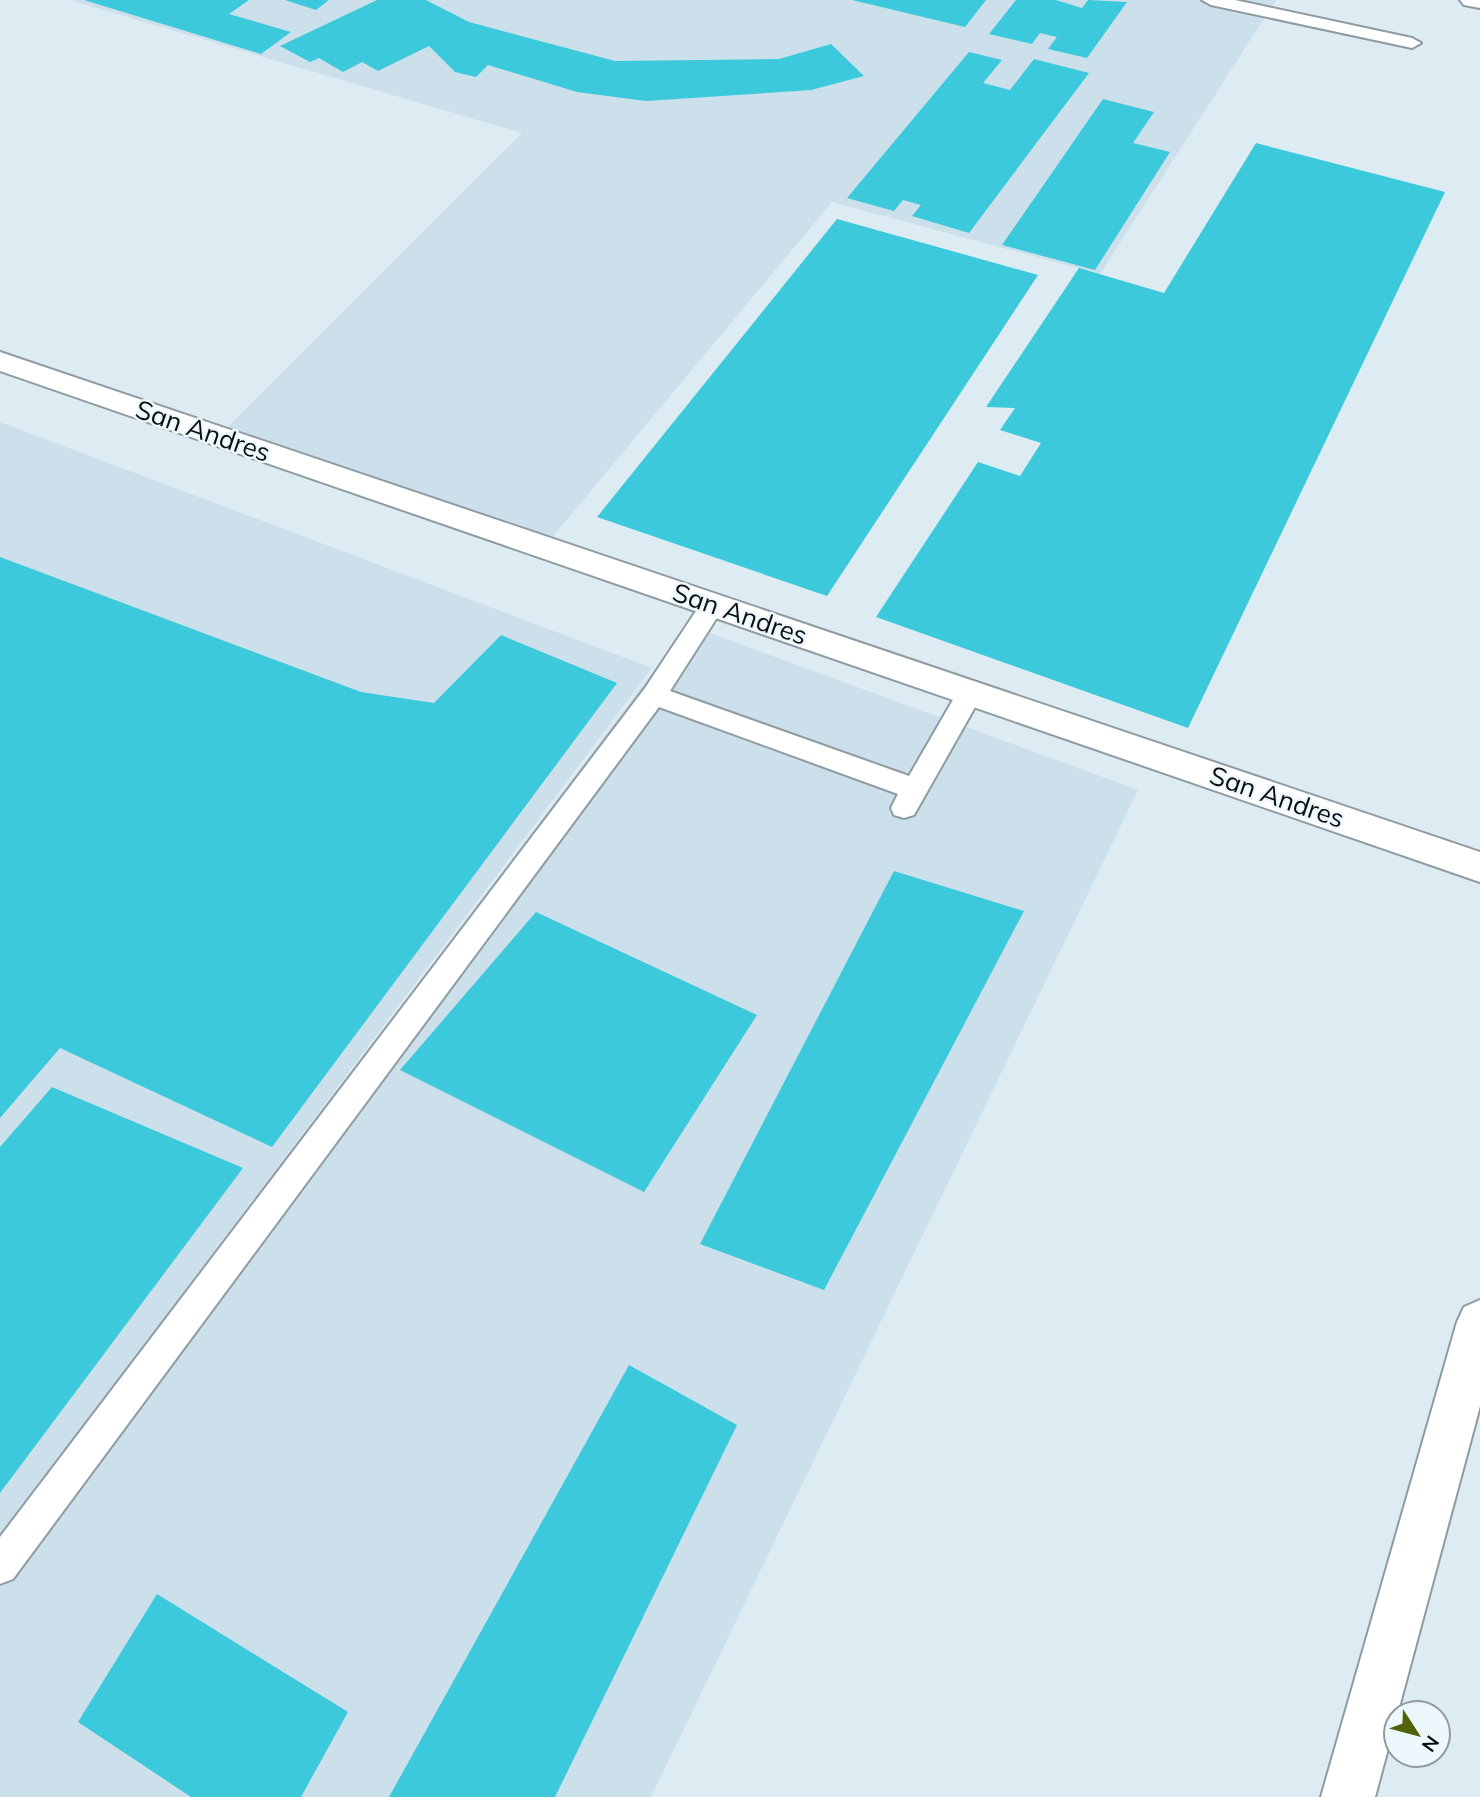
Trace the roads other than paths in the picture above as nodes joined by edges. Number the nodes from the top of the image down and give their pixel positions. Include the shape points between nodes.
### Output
1 (1211, 0) edge
2 (1472, 0) edge
3 (1480, 1) edge
4 (1412, 43) dead end
5 (0, 361) edge
6 (713, 605) junction
7 (970, 692) junction
8 (654, 695) junction
9 (1480, 867) edge
10 (1480, 1322) edge
11 (0, 1566) edge
12 (1355, 1794) edge

1 - 4 lane
2 - 3 street
5 - 6 street, San Andres
6 - 7 street, San Andres
6 - 8 lane
7 - 8 lane via 909,799
7 - 9 street, San Andres
8 - 11 lane
10 - 12 street

